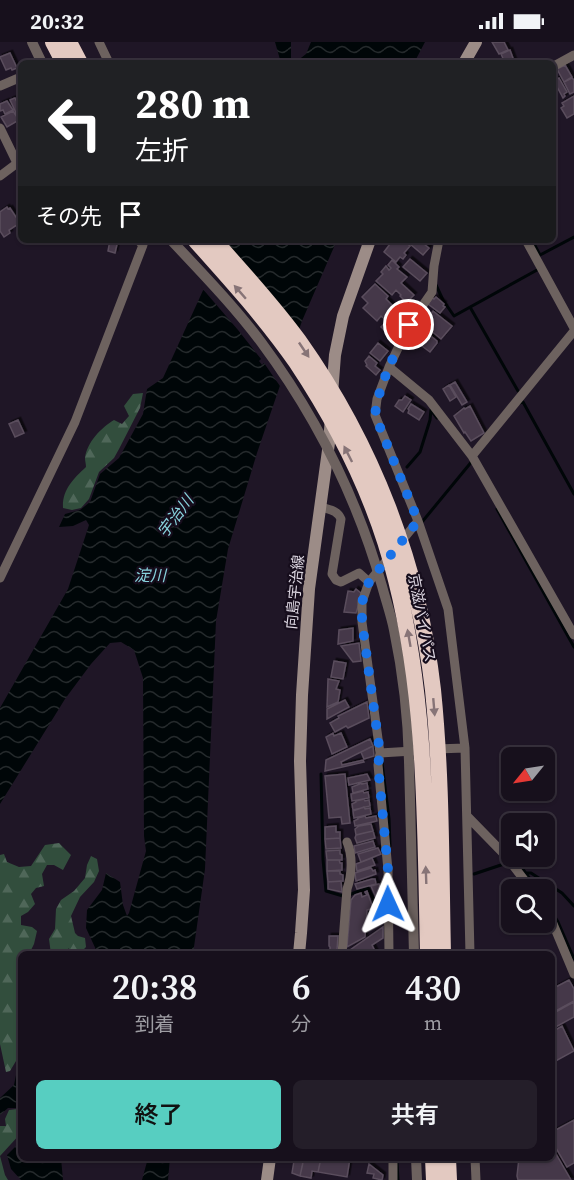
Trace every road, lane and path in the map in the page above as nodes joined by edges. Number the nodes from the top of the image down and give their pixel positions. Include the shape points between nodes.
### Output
1 (32, 42) edge
2 (52, 42) edge
3 (69, 42) edge
4 (99, 42) edge
5 (476, 42) edge
6 (574, 55) edge
7 (41, 60) edge
8 (62, 60) edge
9 (78, 60) edge
10 (108, 60) edge
11 (466, 60) edge
12 (556, 65) edge
13 (18, 78) edge
14 (0, 86) edge
15 (0, 128) edge
16 (18, 160) edge
17 (18, 163) edge
18 (0, 176) edge
19 (142, 243) edge
20 (174, 243) edge
21 (198, 243) edge
22 (217, 243) edge
23 (369, 243) edge
24 (438, 243) edge
25 (528, 243) edge
26 (574, 330) edge
27 (389, 367) junction
28 (472, 456) junction
29 (321, 507) junction
30 (418, 521) junction
31 (0, 578) edge
32 (369, 582) junction
33 (574, 635) edge
34 (465, 748) junction
35 (380, 753) junction
36 (467, 816) junction
37 (347, 842) dead end
38 (524, 879) edge
39 (555, 932) edge
40 (299, 951) edge
41 (342, 951) edge
42 (389, 951) edge
43 (414, 951) edge
44 (428, 951) edge
45 (443, 951) edge
46 (470, 951) edge
47 (574, 974) edge
48 (270, 1161) edge
49 (393, 1161) edge
50 (416, 1161) edge
51 (433, 1161) edge
52 (450, 1161) edge
53 (451, 1161) edge
54 (475, 1161) edge
55 (267, 1180) edge
56 (393, 1180) edge
57 (417, 1180) edge
58 (434, 1180) edge
59 (448, 1180) edge
60 (455, 1180) edge
61 (476, 1180) edge

1 - 7 street
2 - 8 highway
3 - 9 highway
4 - 10 street
5 - 11 main road
6 - 12 street
13 - 14 street
15 - 16 street
17 - 18 street
19 - 31 street via 75,422
20 - 43 street, bridge via 261,342 295,392 332,455 376,565 394,627 404,687
44 -> 21 highway, 京滋バイパス, bridge via 417,690 411,646 386,543 348,454 297,364
22 -> 45 highway, 京滋バイパス, bridge via 283,320 327,385 379,483 402,545 423,629 434,700
23 - 29 main road, 向島宇治線 via 343,316 335,355
24 - 27 street via 432,292 409,325
25 - 26 street
26 - 28 street
27 - 28 street via 429,400
27 - 30 street via 375,415
28 - 33 street
29 - 32 street via 334,511 341,519 332,574 341,582 359,573
29 - 40 main road, 向島宇治線 via 309,589 302,694 304,890
30 - 32 street
30 - 34 street via 447,609
32 - 35 street via 362,602 362,622
34 - 35 street
34 - 36 street
35 - 42 street
36 - 38 street
36 - 46 street
37 - 41 street via 351,879
39 - 47 street
48 - 55 main road
49 - 56 street
50 - 57 street
51 - 58 highway
52 - 59 highway
53 - 60 street
54 - 61 street

